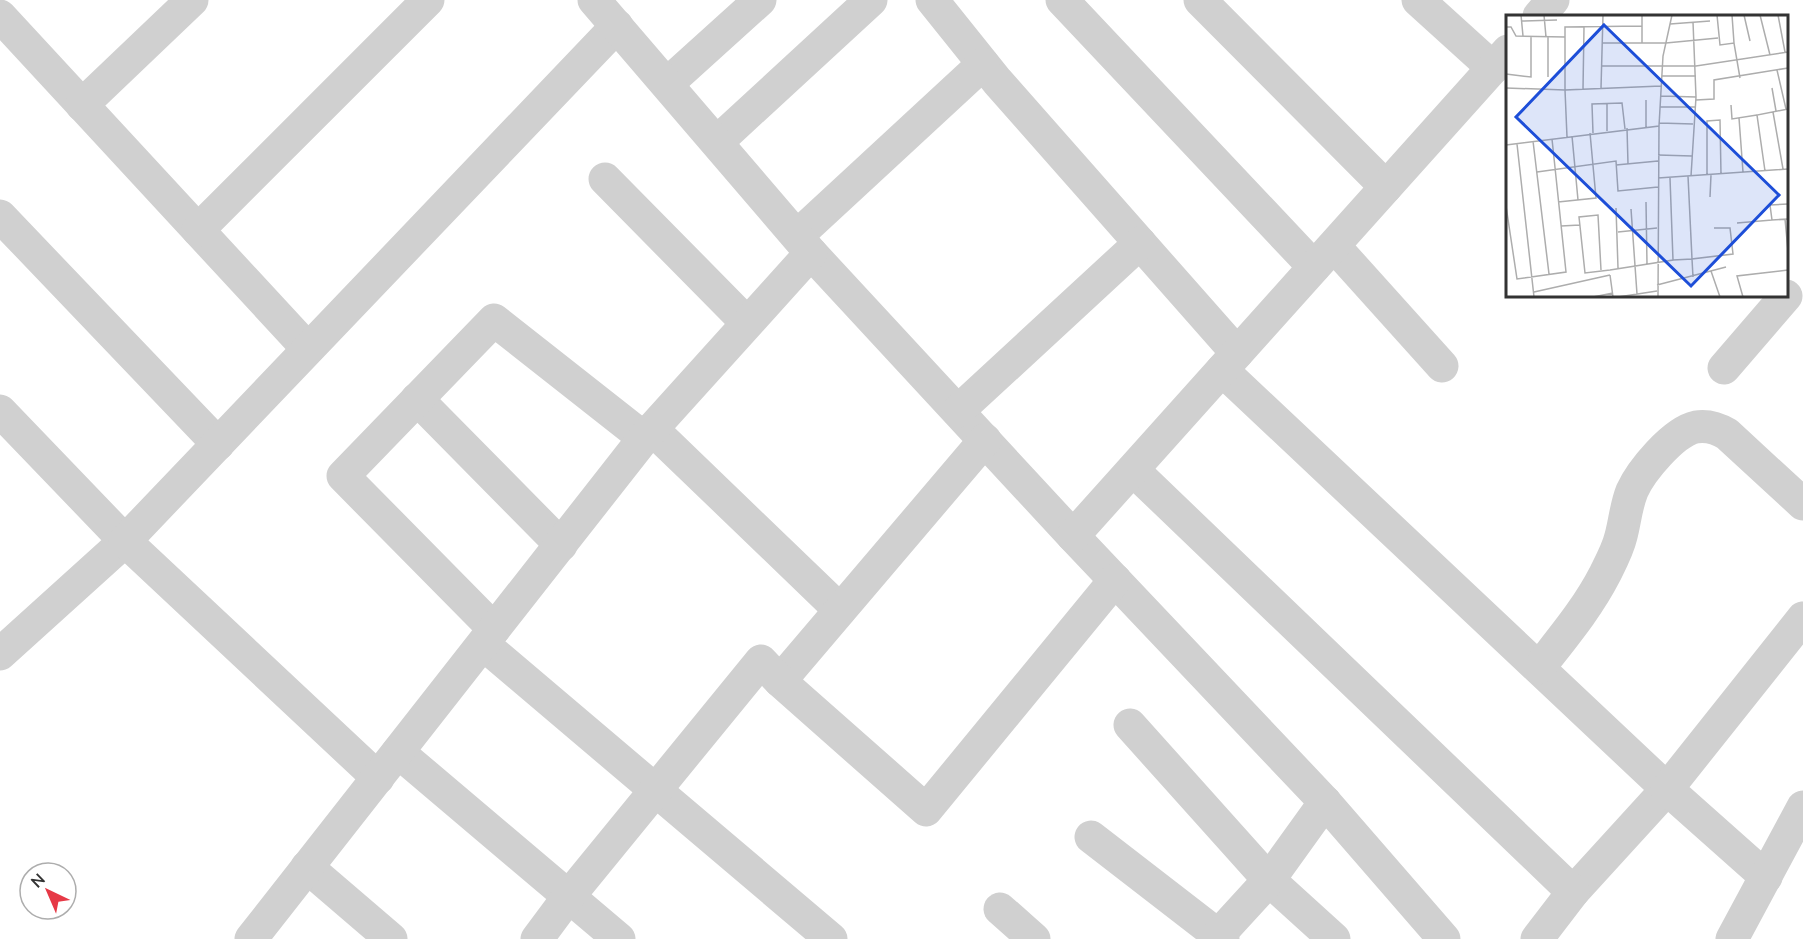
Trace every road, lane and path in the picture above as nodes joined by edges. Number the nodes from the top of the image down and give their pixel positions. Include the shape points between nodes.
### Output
1 (12, 0) edge
2 (192, 0) edge
3 (428, 0) edge
4 (594, 0) edge
5 (760, 0) edge
6 (871, 0) edge
7 (932, 0) edge
8 (1062, 0) edge
9 (1200, 0) edge
10 (1418, 0) edge
11 (1553, 0) edge
12 (0, 14) edge
13 (1540, 15) edge
14 (617, 26) junction
15 (1500, 59) edge
16 (983, 64) junction
17 (667, 84) junction
18 (82, 105) junction
19 (717, 142) junction
20 (605, 179) dead end
21 (1386, 187) junction
22 (0, 216) edge
23 (198, 230) junction
24 (1140, 243) junction
25 (804, 244) junction
26 (1324, 256) junction
27 (1803, 275) edge
28 (1788, 293) edge
29 (1784, 297) edge
30 (747, 323) junction
31 (308, 349) junction
32 (1230, 362) junction
33 (1442, 366) dead end
34 (1724, 368) dead end
35 (417, 399) junction
36 (0, 411) edge
37 (958, 411) junction
38 (648, 434) junction
39 (985, 440) junction
40 (218, 444) junction
41 (1133, 470) junction
42 (1803, 504) edge
43 (1073, 536) junction
44 (125, 541) junction
45 (561, 545) junction
46 (1115, 580) junction
47 (840, 610) junction
48 (1803, 618) edge
49 (489, 637) junction
50 (0, 654) edge
51 (1539, 668) junction
52 (780, 681) junction
53 (1130, 725) dead end
54 (398, 752) junction
55 (378, 778) junction
56 (1668, 789) junction
57 (657, 791) junction
58 (1325, 802) junction
59 (1803, 807) edge
60 (1091, 837) dead end
61 (307, 867) junction
62 (1766, 877) junction
63 (1269, 880) junction
64 (1573, 892) junction
65 (569, 896) junction
66 (1000, 909) dead end
67 (1219, 938) edge
68 (251, 939) edge
69 (391, 939) edge
70 (537, 939) edge
71 (620, 939) edge
72 (831, 939) edge
73 (1034, 939) edge
74 (1334, 939) edge
75 (1444, 939) edge
76 (1537, 939) edge
77 (1732, 939) edge

1 - 12 street
2 - 18 street
3 - 23 street
4 - 14 street
5 - 17 street
6 - 19 street
7 - 16 street
8 - 26 street
9 - 21 street
10 - 15 street
11 - 13 street
12 - 18 street
14 - 17 street
14 - 31 street
15 - 21 street
16 - 24 street
16 - 25 street
17 - 19 street
18 - 23 street
19 - 25 street
20 - 30 street
21 - 26 street
22 - 40 street
23 - 31 street
24 - 32 street
24 - 37 street
25 - 30 street
25 - 37 street
26 - 32 street
26 - 33 street
27 - 28 street
29 - 34 street
30 - 38 street
31 - 40 street
32 - 41 street
32 - 51 street
35 - 38 street via 494,320
35 - 45 street
35 - 49 street via 343,476
36 - 44 street
37 - 39 street
38 - 45 street
38 - 47 street
39 - 43 street
39 - 47 street
40 - 44 street
41 - 43 street
41 - 64 street
42 - 51 street via 1727,434 1710,426 1683,433 1653,460 1633,489 1621,535 1596,591
43 - 46 street
44 - 50 street
44 - 55 street
45 - 49 street
46 - 52 street via 926,810
46 - 58 street
47 - 52 street
48 - 56 street
49 - 54 street
49 - 57 street
51 - 56 street
52 - 57 street via 761,661
53 - 63 street
54 - 55 street
54 - 65 street
55 - 61 street
56 - 62 street
56 - 64 street
57 - 65 street
57 - 72 street
58 - 63 street
58 - 75 street
59 - 62 street
60 - 67 street
61 - 68 street
61 - 69 street
62 - 77 street
63 - 67 street
63 - 74 street
64 - 76 street
65 - 70 street
65 - 71 street
66 - 73 street

